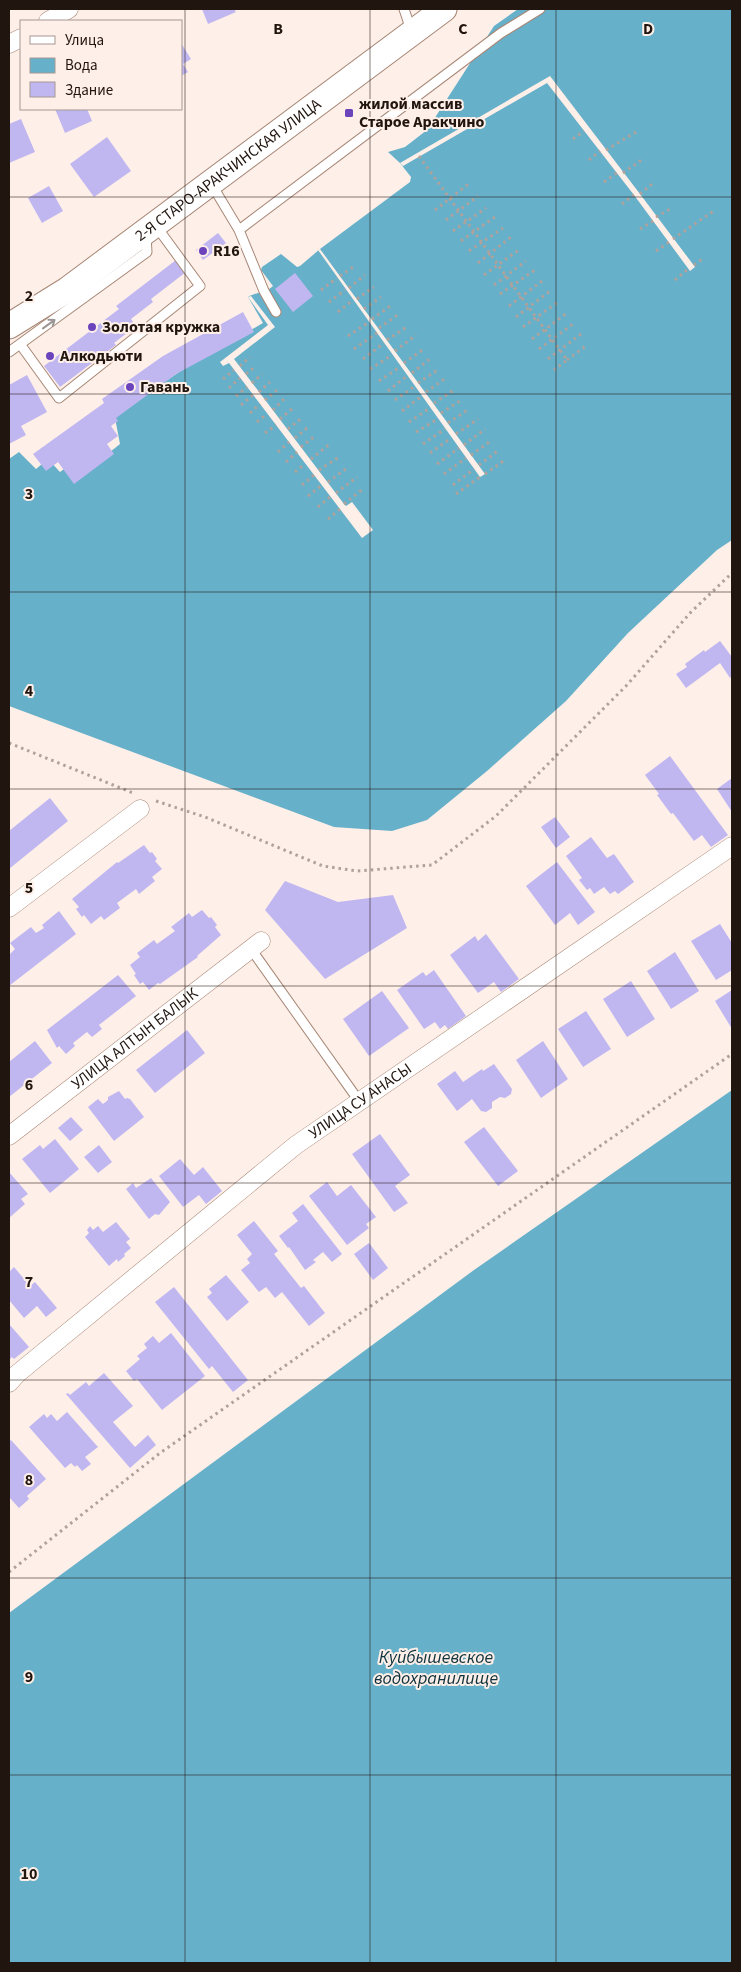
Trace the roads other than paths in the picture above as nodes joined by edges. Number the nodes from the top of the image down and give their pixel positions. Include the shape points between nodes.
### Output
1 (69, 9) edge
2 (404, 9) edge
3 (444, 9) edge
4 (540, 9) edge
5 (50, 20) edge
6 (412, 32) junction
7 (211, 183) junction
8 (150, 227) junction
9 (239, 230) junction
10 (276, 312) dead end
11 (15, 335) edge
12 (9, 352) edge
13 (144, 801) road end
14 (732, 846) edge
15 (9, 908) edge
16 (256, 945) joint
17 (359, 1101) junction
18 (9, 1136) edge
19 (9, 1384) edge

1 - 5 street
2 - 6 lane
3 - 6 main road, 2-Я СТАРО-АРАКЧИНСКАЯ УЛИЦА
4 - 9 lane via 501,33
6 - 7 main road, 2-Я СТАРО-АРАКЧИНСКАЯ УЛИЦА
7 - 8 main road, 2-Я СТАРО-АРАКЧИНСКАЯ УЛИЦА
7 - 9 lane
8 - 11 main road, 2-Я СТАРО-АРАКЧИНСКАЯ УЛИЦА via 67,290
8 - 11 lane via 200,286 59,398
9 - 10 lane
11 - 12 lane
13 - 15 street
14 - 17 street, УЛИЦА СУ АНАСЫ
16 - 17 lane
16 - 18 street, УЛИЦА АЛТЫН БАЛЫК
17 - 19 street, УЛИЦА СУ АНАСЫ via 296,1145 17,1374

